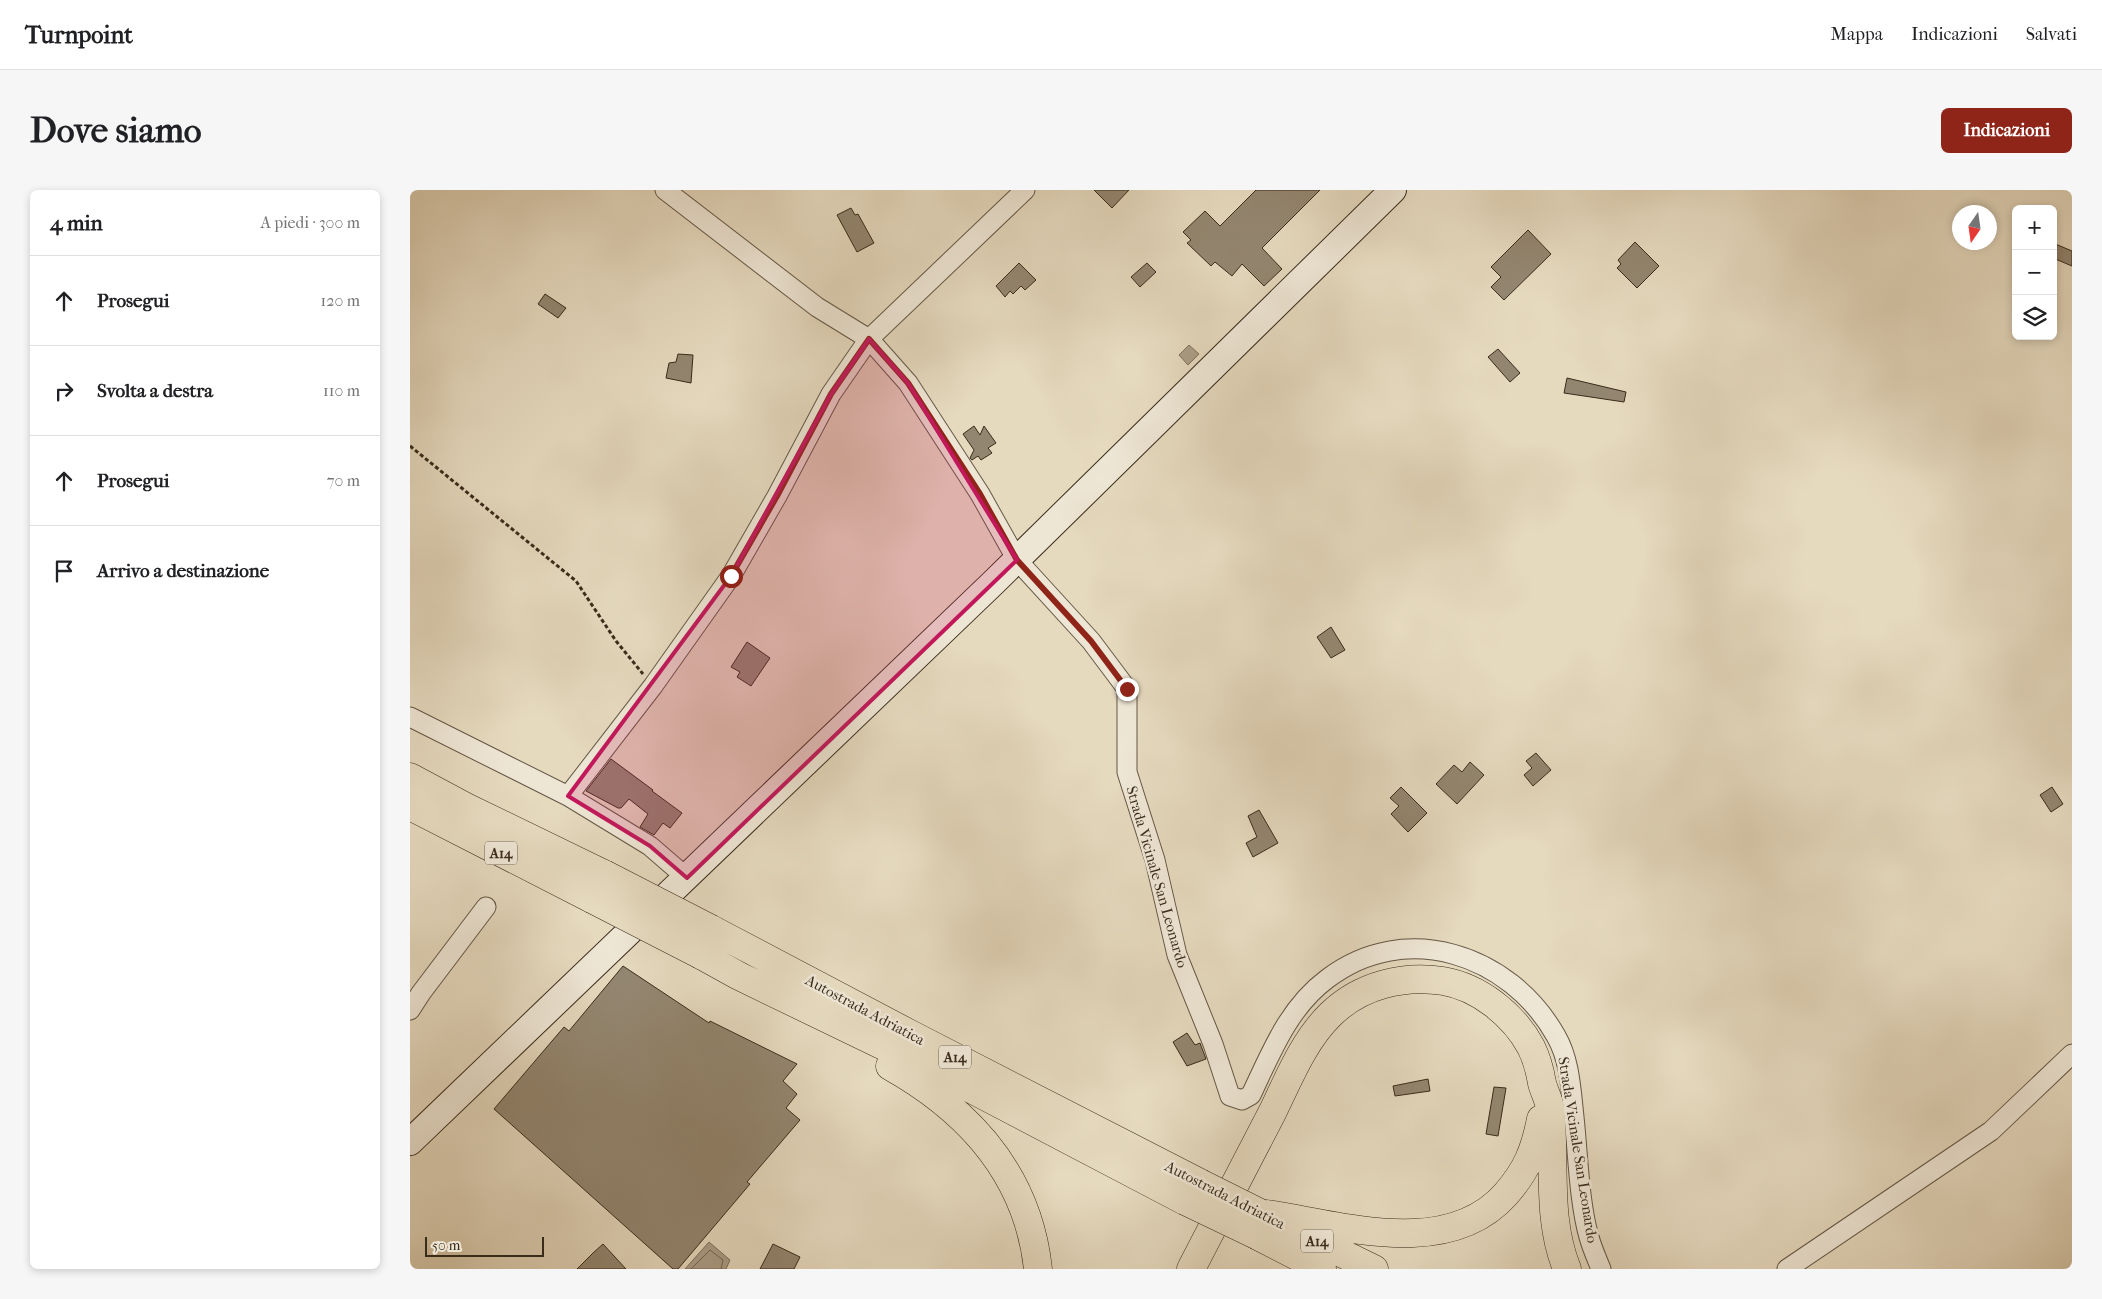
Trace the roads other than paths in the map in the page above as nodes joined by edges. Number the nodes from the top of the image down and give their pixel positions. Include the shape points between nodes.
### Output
1 (665, 190) edge
2 (1025, 190) edge
3 (1393, 190) edge
4 (869, 339) junction
5 (1017, 560) junction
6 (410, 717) edge
7 (410, 777) edge
8 (568, 796) junction
9 (410, 806) edge
10 (687, 878) junction
11 (486, 907) dead end
12 (739, 976) junction
13 (410, 1010) edge
14 (2072, 1054) edge
15 (1542, 1083) junction
16 (410, 1142) edge
17 (1192, 1192) junction
18 (1259, 1224) junction
19 (1038, 1269) edge
20 (1192, 1269) edge
21 (1322, 1269) edge
22 (1374, 1269) edge
23 (1567, 1269) edge
24 (1601, 1269) edge
25 (1787, 1269) edge

1 - 4 street via 817,307
2 - 4 street
3 - 5 main road
4 - 5 street via 908,383 980,494
4 - 8 street via 831,394 731,576
5 - 10 main road
5 - 24 street, Strada Vicinale San Leonardo via 1091,641 1127,689 1127,772 1155,860 1177,955 1230,1096 1242,1100 1251,1095 1292,1016 1326,979 1351,963 1386,952 1423,949 1452,952 1479,963 1524,995 1557,1037 1571,1085 1588,1230
6 - 8 street
7 - 17 highway, Autostrada Adriatica / A14, bridge via 912,1035
8 - 10 street via 650,846
9 - 12 highway, Autostrada Adriatica / A14, bridge
10 - 16 main road
11 - 13 street
12 - 17 highway, Autostrada Adriatica / A14
12 - 19 highway, A14 via 774,1000 904,1073 944,1101 978,1134 1019,1194 1035,1242
14 - 25 street via 1991,1131
15 - 18 highway via 1541,1116 1531,1159 1499,1202 1463,1223 1434,1230 1397,1233
15 - 20 highway via 1538,1064 1521,1031 1490,1001 1472,990 1431,979 1410,979 1392,981 1362,992 1331,1014 1312,1037
15 - 23 highway via 1550,1107 1555,1231
17 - 18 highway, Autostrada Adriatica / A14, bridge
18 - 21 highway, Autostrada Adriatica / A14
18 - 22 highway, Autostrada Adriatica / A14

